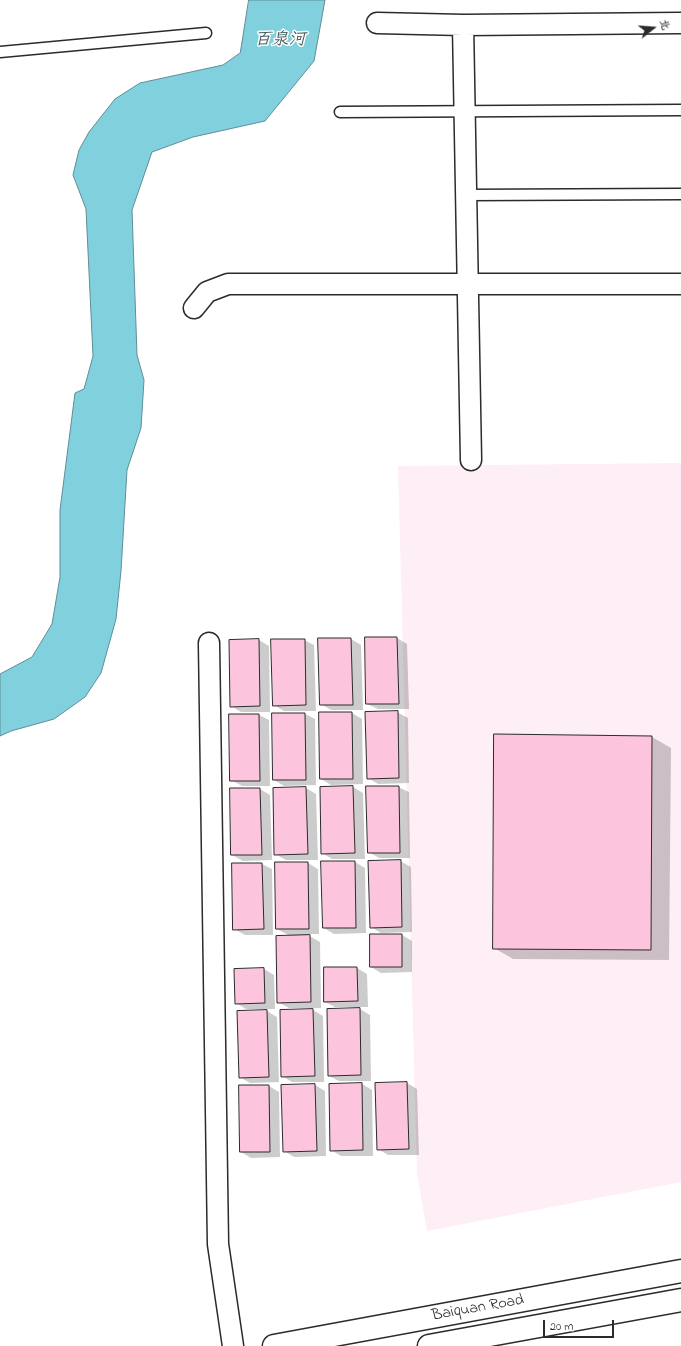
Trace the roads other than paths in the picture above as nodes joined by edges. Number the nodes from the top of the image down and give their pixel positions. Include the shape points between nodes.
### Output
1 (378, 23) dead end
2 (681, 23) edge
3 (463, 25) junction
4 (206, 33) dead end
5 (0, 52) edge
6 (681, 110) edge
7 (465, 111) junction
8 (340, 112) dead end
9 (681, 194) edge
10 (466, 195) junction
11 (468, 284) junction
12 (681, 284) edge
13 (194, 308) dead end
14 (471, 460) dead end
15 (209, 643) dead end
16 (681, 1271) edge
17 (681, 1300) edge
18 (233, 1346) edge
19 (274, 1346) edge
20 (429, 1346) edge

1 - 3 street
2 - 3 street
3 - 7 street
4 - 5 lane
6 - 7 lane
7 - 8 lane
7 - 10 street
9 - 10 lane
10 - 11 street
11 - 12 street
11 - 13 street via 228,284 207,292
11 - 14 street
15 - 18 street via 218,1244
16 - 19 main road, Baiquan Road
17 - 20 main road, Baiquan Road

